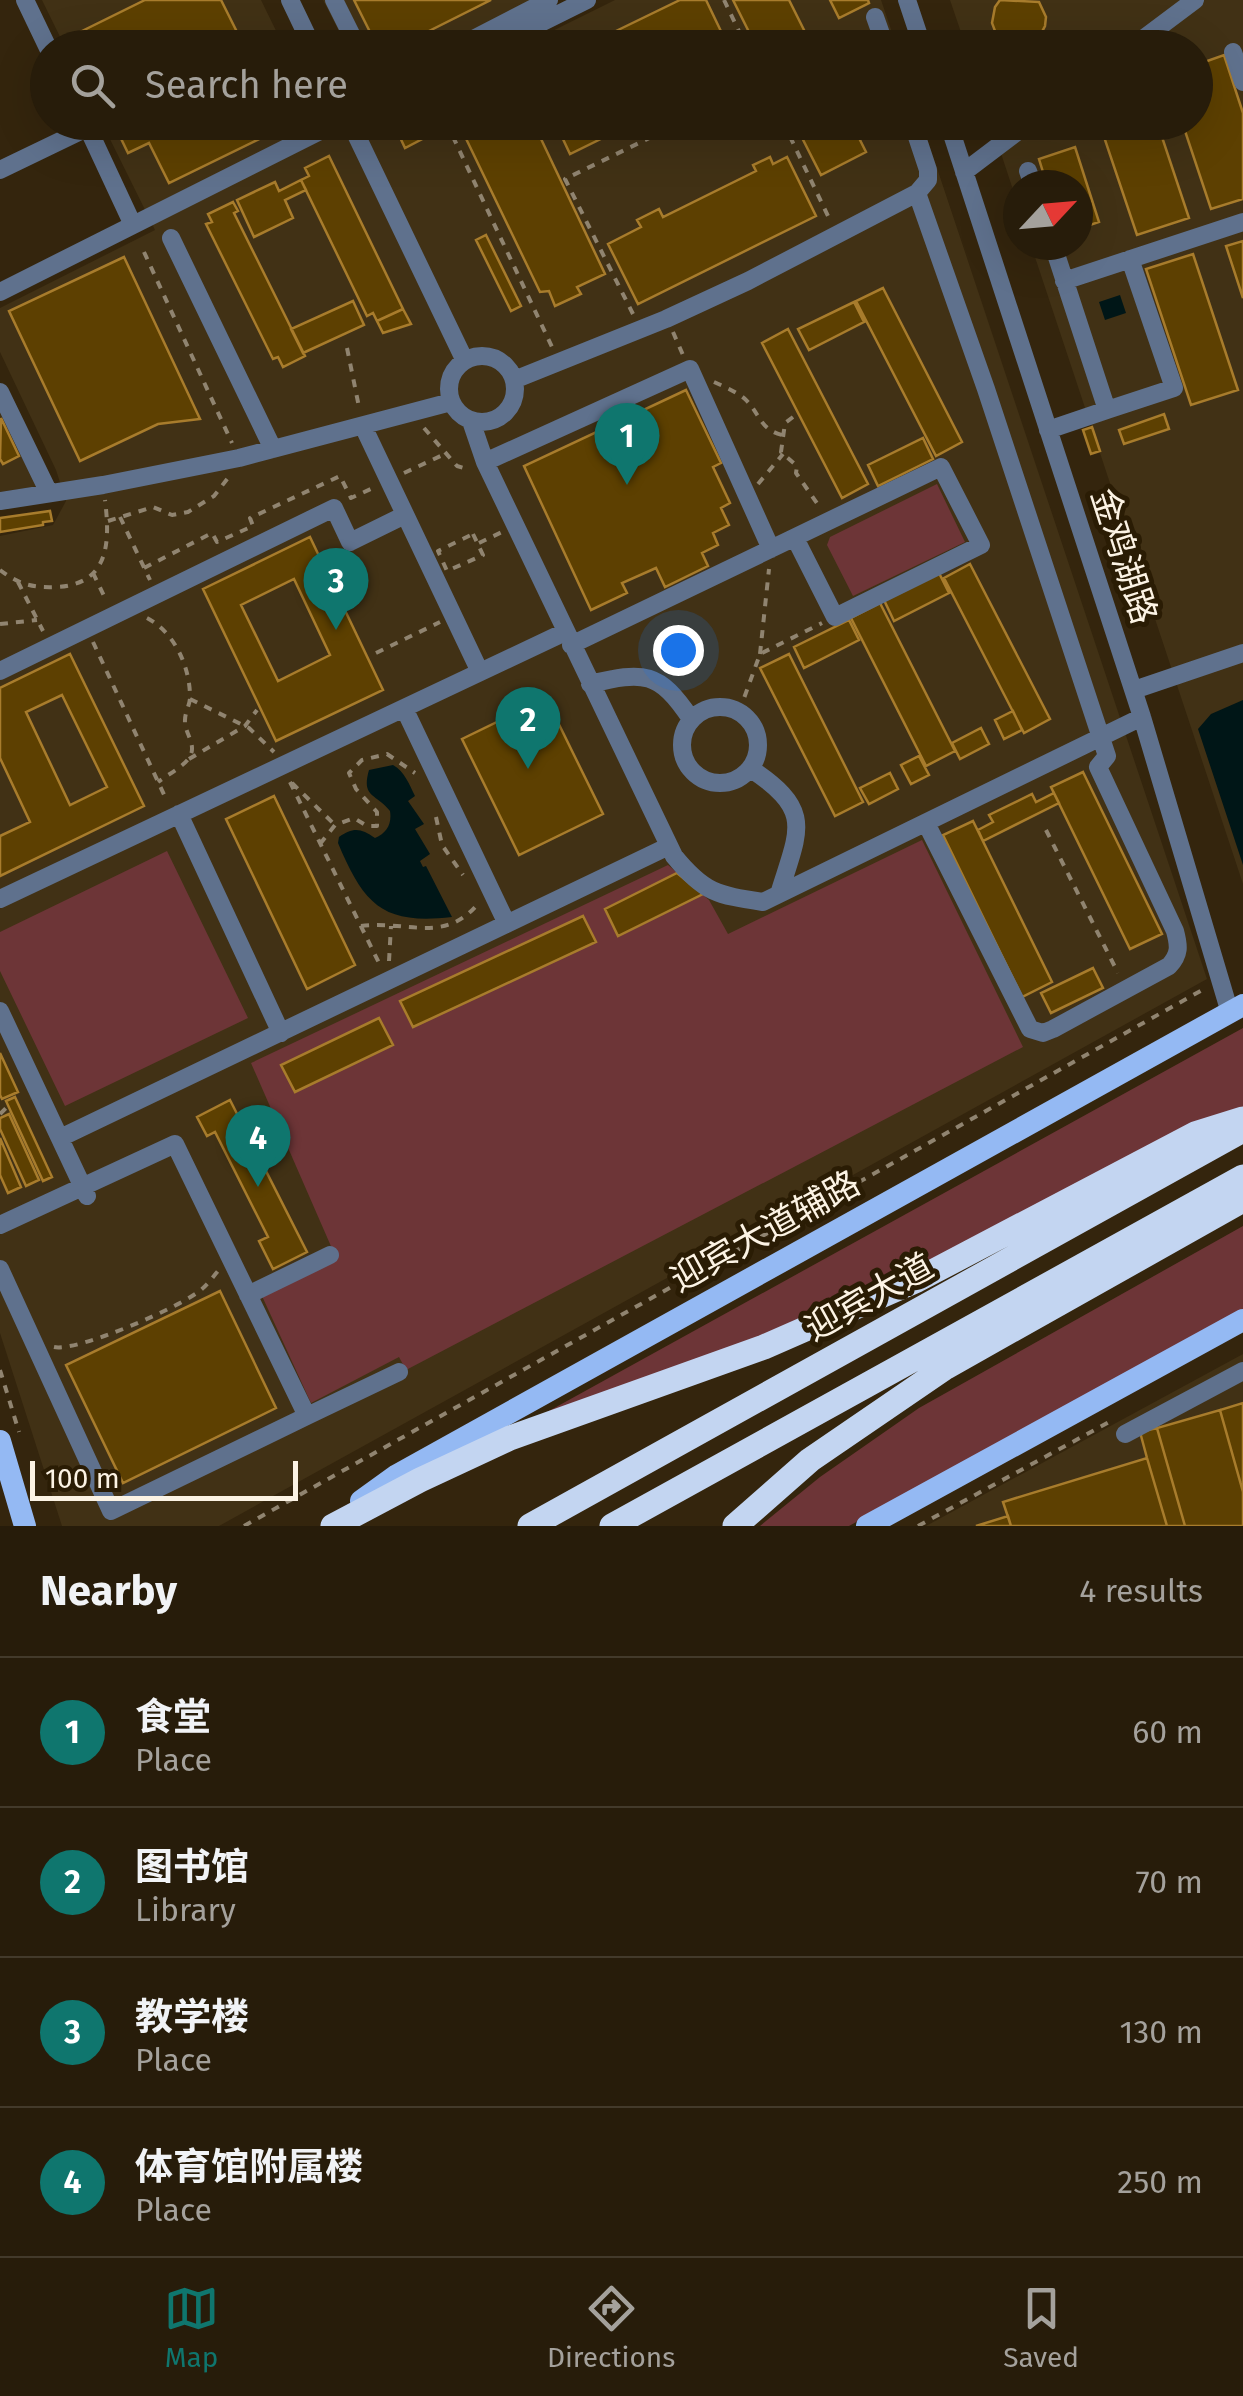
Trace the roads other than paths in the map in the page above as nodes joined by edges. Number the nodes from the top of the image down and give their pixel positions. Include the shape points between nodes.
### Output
1 (25, 0) edge
2 (290, 0) edge
3 (334, 0) edge
4 (550, 0) edge
5 (587, 0) edge
6 (907, 0) edge
7 (1194, 0) edge
8 (875, 18) dead end
9 (39, 30) edge
10 (305, 30) edge
11 (349, 30) edge
12 (491, 30) edge
13 (526, 30) edge
14 (879, 30) edge
15 (916, 30) edge
16 (1155, 30) edge
17 (1233, 52) dead end
18 (1243, 82) edge
19 (57, 140) edge
20 (93, 140) edge
21 (302, 140) edge
22 (359, 140) edge
23 (918, 140) edge
24 (954, 140) edge
25 (1006, 140) edge
26 (0, 170) edge
27 (964, 172) junction
28 (917, 193) junction
29 (1243, 222) edge
30 (133, 225) junction
31 (170, 238) dead end
32 (1130, 259) junction
33 (1057, 260) edge
34 (1064, 281) junction
35 (0, 292) edge
36 (465, 361) junction
37 (514, 380) junction
38 (0, 392) edge
39 (451, 402) junction
40 (1107, 410) junction
41 (471, 421) junction
42 (363, 426) junction
43 (1048, 430) junction
44 (273, 449) junction
45 (485, 462) junction
46 (49, 494) junction
47 (0, 501) edge
48 (404, 515) junction
49 (795, 538) junction
50 (771, 549) junction
51 (568, 638) junction
52 (1243, 652) edge
53 (0, 671) edge
54 (480, 672) junction
55 (590, 684) junction
56 (1134, 690) junction
57 (404, 708) junction
58 (1142, 716) junction
59 (692, 720) junction
60 (1100, 737) junction
61 (750, 769) junction
62 (177, 815) junction
63 (926, 822) junction
64 (669, 846) junction
65 (779, 894) junction
66 (0, 899) edge
67 (507, 924) junction
68 (1236, 1009) edge
69 (0, 1011) edge
70 (4, 1030) edge
71 (280, 1032) junction
72 (1243, 1119) edge
73 (1243, 1130) edge
74 (60, 1138) junction
75 (1243, 1177) edge
76 (85, 1192) junction
77 (1243, 1200) edge
78 (0, 1225) edge
79 (330, 1255) dead end
80 (0, 1269) edge
81 (248, 1295) junction
82 (1243, 1320) edge
83 (1243, 1371) edge
84 (398, 1372) dead end
85 (308, 1416) junction
86 (1118, 1427) road end
87 (0, 1441) edge
88 (25, 1526) edge
89 (329, 1526) edge
90 (530, 1526) edge
91 (612, 1526) edge
92 (735, 1526) edge
93 (867, 1526) edge

1 - 9 street
2 - 10 street
3 - 11 street
4 - 12 street
5 - 13 street
6 - 15 street
7 - 16 street
8 - 14 street
17 - 18 street
19 - 26 street
20 - 30 street
21 - 30 street
22 - 36 street
23 - 28 street via 928,180
24 - 27 street, 金鸡湖路
25 - 27 street
27 - 43 street, 金鸡湖路
28 - 37 street via 666,318
28 - 60 street
29 - 32 street
30 - 35 street
31 - 44 street
32 - 34 street
32 - 40 street via 1174,388
33 - 34 street
34 - 40 street
36 - 37 street via 494,358
36 - 39 street via 449,383
37 - 41 street via 513,400 501,417
38 - 46 street
39 - 41 street
39 - 42 street
40 - 43 street
41 - 45 street
42 - 44 street
42 - 48 street
43 - 56 street, 金鸡湖路
44 - 46 street
45 - 50 street via 690,368
45 - 51 street
46 - 47 street
48 - 53 street via 350,542 334,508
48 - 54 street
49 - 49 street via 941,467 981,546 835,617
49 - 50 street
50 - 51 street
51 - 54 street
51 - 55 street
52 - 56 street
54 - 57 street
55 - 59 street via 644,676 675,694
55 - 64 street
56 - 58 street, 金鸡湖路
57 - 62 street
57 - 67 street
58 - 60 street
58 - 68 street, 金鸡湖路 via 1221,979
59 - 61 street via 714,707 739,712 756,732
59 - 61 street via 683,754 696,775 718,784
60 - 63 street
60 - 63 street via 1107,756 1098,767 1179,950 1168,966 1053,1029 1030,1029
61 - 65 street via 778,788 795,811 797,828
62 - 66 street
62 - 71 street
63 - 65 street
64 - 65 street via 694,882 722,896 763,902
64 - 67 street
67 - 71 street
68 - 89 main road, 迎宾大道辅路 via 397,1475
69 - 70 street
70 - 74 street
71 - 74 street
72 - 89 highway via 1195,1134 916,1280 764,1347 510,1438
73 - 90 highway, 迎宾大道
74 - 76 street
75 - 91 highway
76 - 78 street
76 - 81 street via 175,1144
77 - 92 highway via 946,1368 810,1460
79 - 81 street
80 - 85 street via 110,1511
81 - 85 street
82 - 93 main road
83 - 86 street
84 - 85 street
87 - 88 main road

